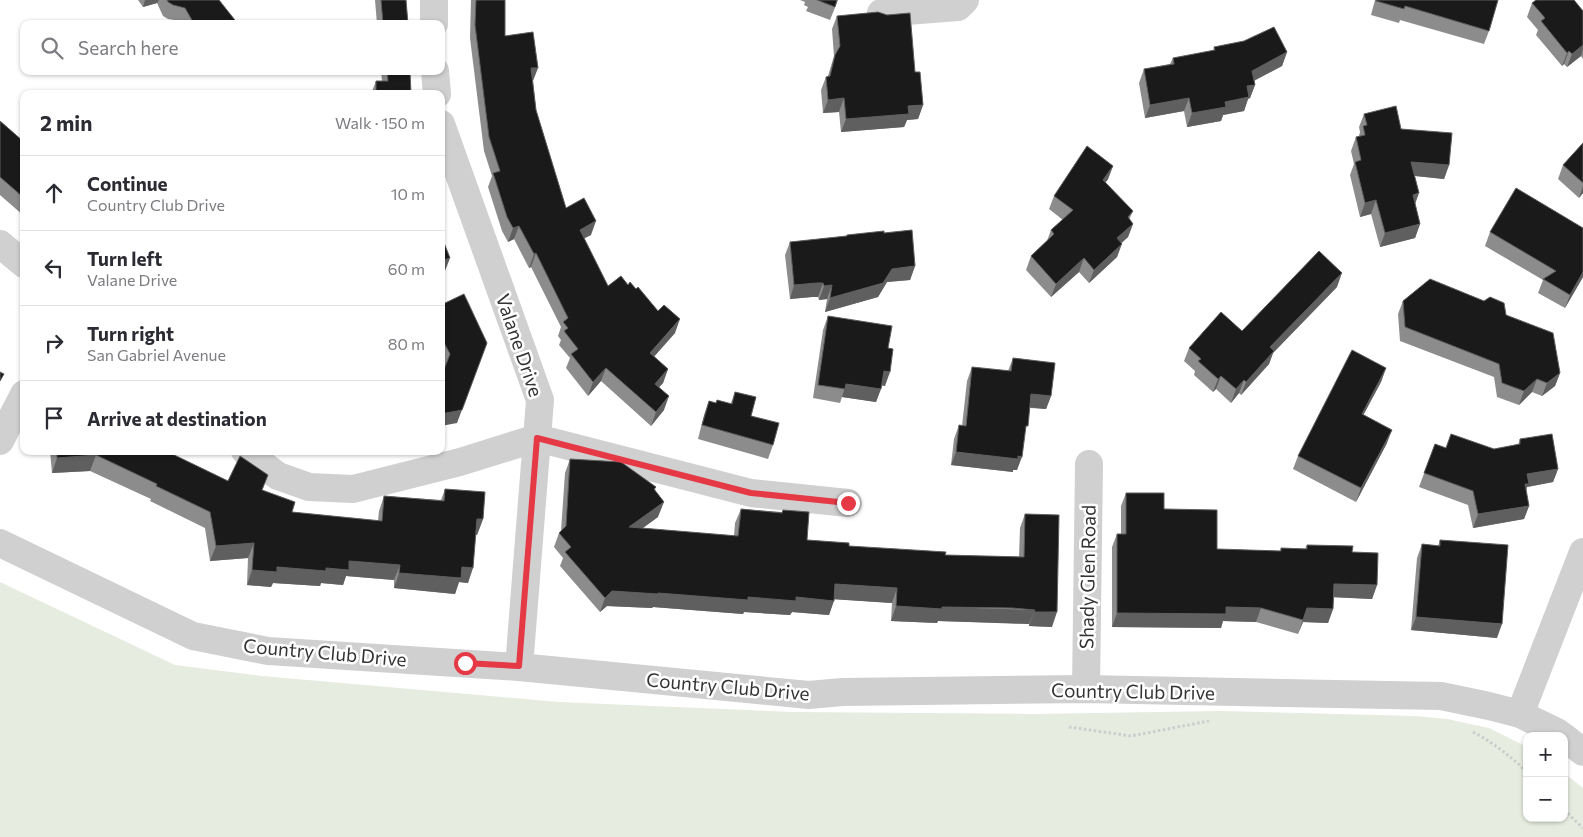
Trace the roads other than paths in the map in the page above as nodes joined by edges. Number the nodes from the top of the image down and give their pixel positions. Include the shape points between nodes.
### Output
1 (434, 0) edge
2 (965, 0) edge
3 (881, 13) edge
4 (434, 20) edge
5 (435, 75) edge
6 (437, 90) edge
7 (445, 135) edge
8 (0, 244) edge
9 (20, 261) edge
10 (20, 402) edge
11 (537, 438) junction
12 (0, 441) edge
13 (250, 455) edge
14 (1089, 464) dead end
15 (848, 503) dead end
16 (0, 543) edge
17 (1583, 552) edge
18 (519, 666) junction
19 (1086, 689) junction
20 (1520, 714) junction
21 (1557, 732) edge
22 (1568, 740) edge
23 (1583, 752) edge

1 - 4 street
2 - 3 street via 958,7
5 - 6 street
7 - 11 street, Valane Drive via 540,400
8 - 9 street
10 - 12 street
11 - 13 street via 460,462 353,489 308,487 278,476
11 - 15 street via 751,493
11 - 18 street, Valane Drive
14 - 19 street, Shady Glen Road
16 - 18 street, Country Club Drive via 193,636 268,651
17 - 20 street
18 - 19 street, Country Club Drive via 809,695
19 - 20 street, Country Club Drive via 1440,696
20 - 21 street, Country Club Drive
22 - 23 street, Country Club Drive

